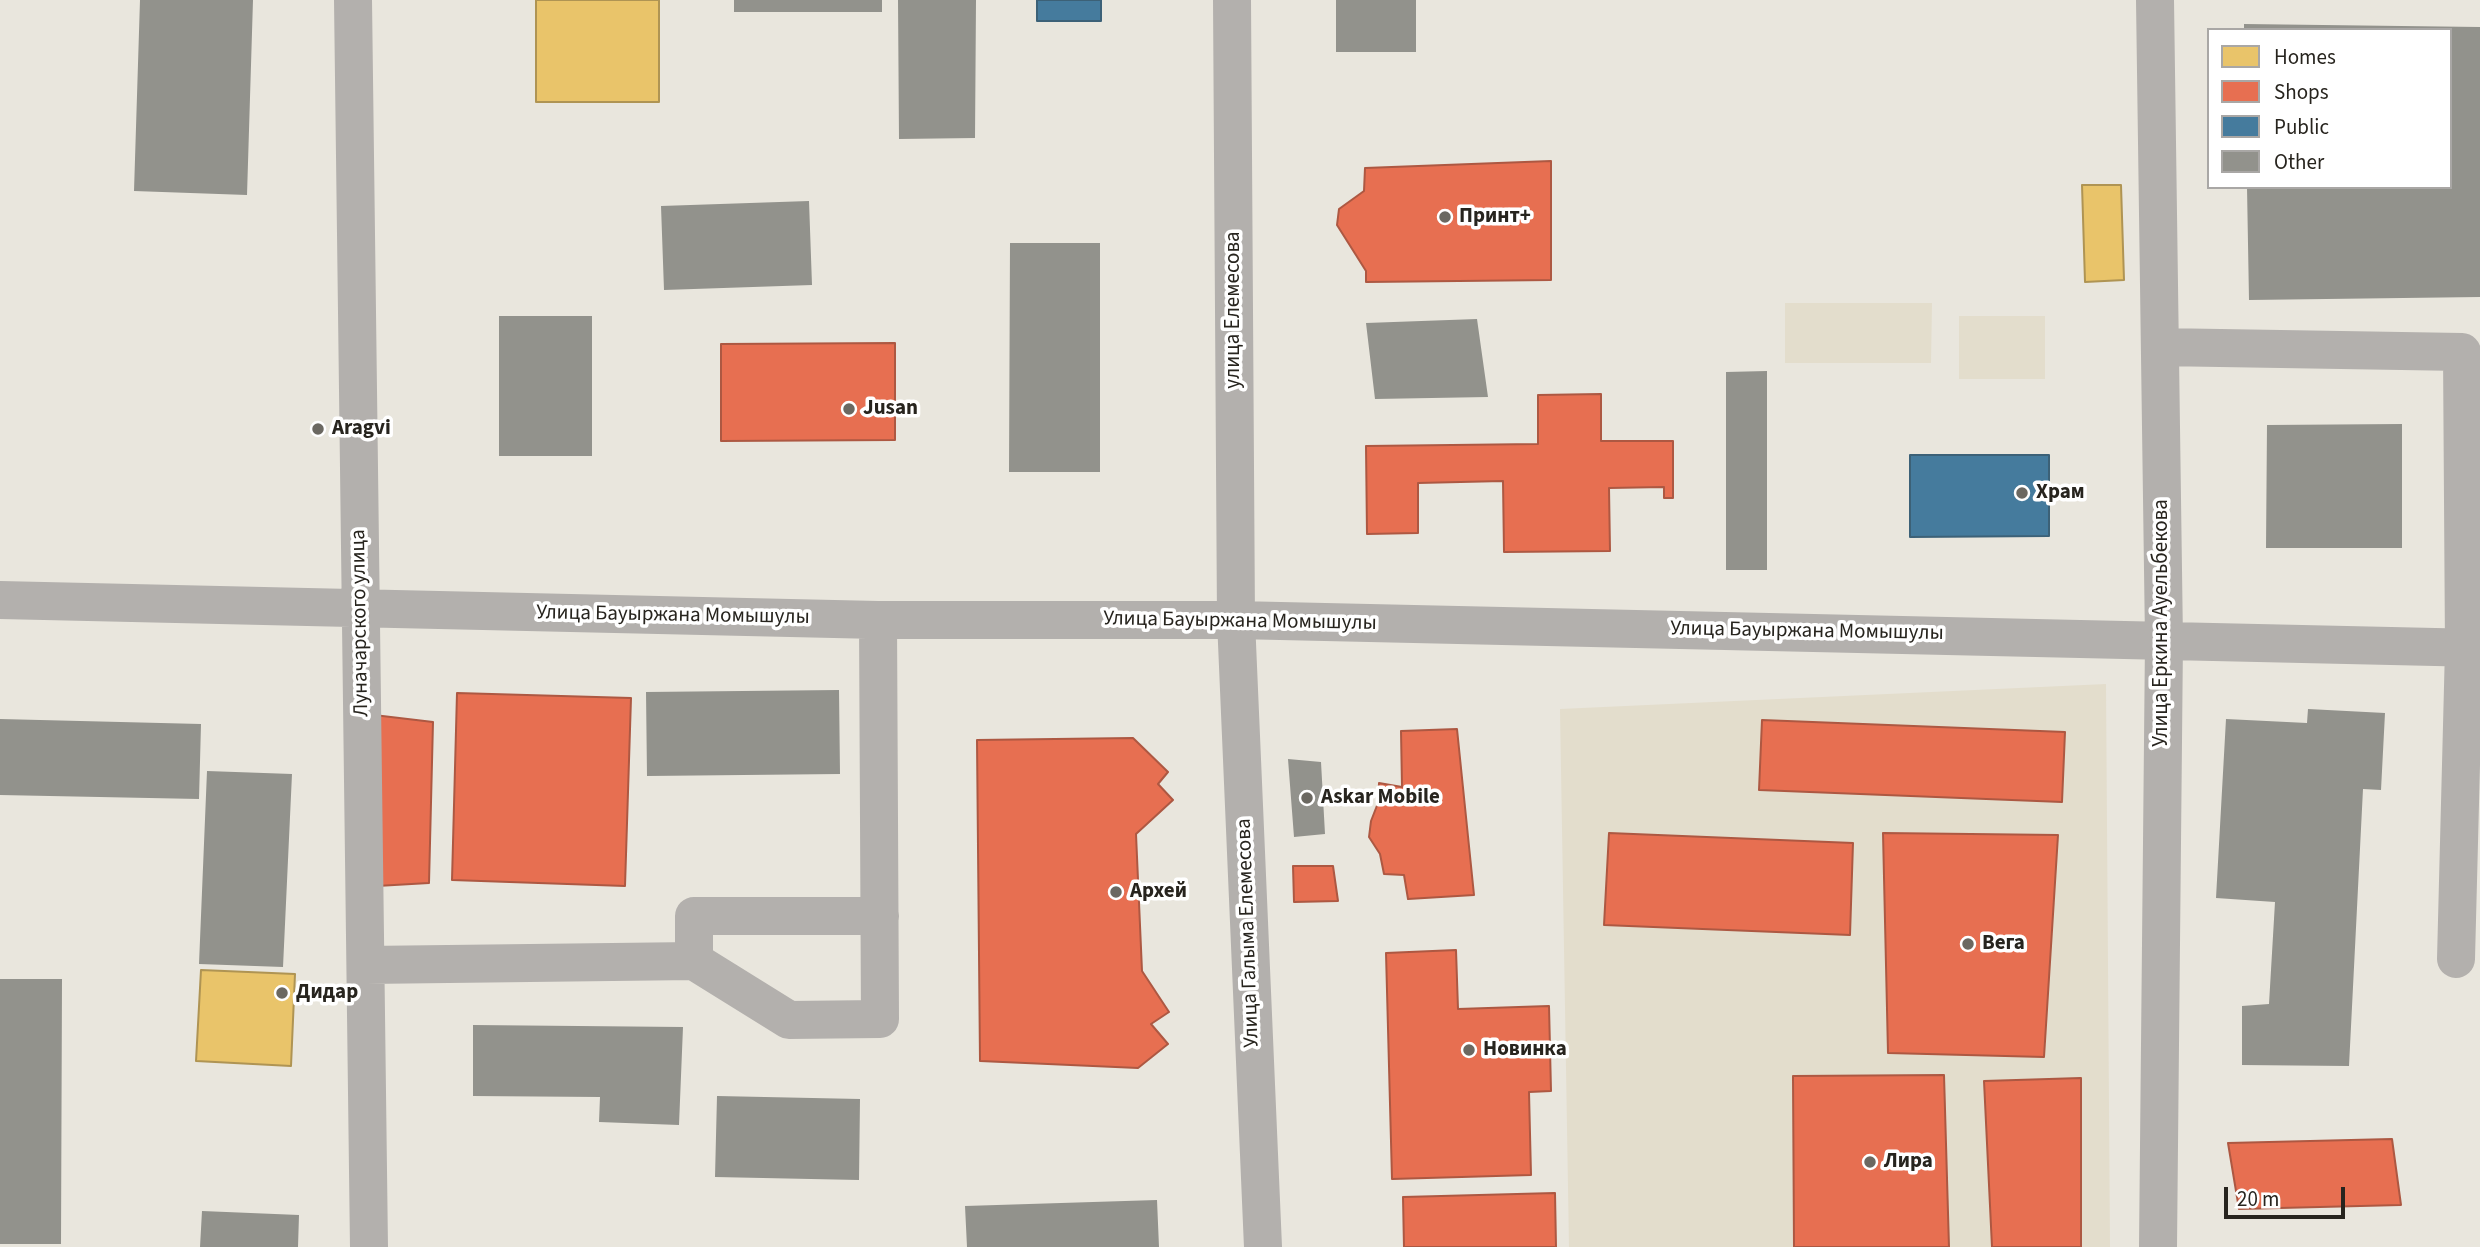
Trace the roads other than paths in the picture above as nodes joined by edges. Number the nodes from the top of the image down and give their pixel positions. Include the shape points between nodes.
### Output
1 (353, 0) edge
2 (1232, 0) edge
3 (2155, 0) edge
4 (2160, 347) junction
5 (0, 600) edge
6 (361, 609) junction
7 (878, 620) junction
8 (1236, 620) junction
9 (2164, 640) junction
10 (2472, 648) edge
11 (880, 916) junction
12 (2456, 959) dead end
13 (694, 961) junction
14 (366, 965) junction
15 (369, 1247) edge
16 (1262, 1247) edge
17 (2158, 1247) edge

1 - 6 street, Луначарского улица
2 - 8 street, улица Елемесова
3 - 4 street, Улица Еркина Ауельбекова
4 - 9 street, Улица Еркина Ауельбекова
4 - 10 street via 2462,352
5 - 6 street, Улица Бауыржана Момышулы
6 - 7 street, Улица Бауыржана Момышулы
6 - 14 street, Луначарского улица
7 - 8 street, Улица Бауыржана Момышулы
7 - 11 street
8 - 9 street, Улица Бауыржана Момышулы
8 - 16 street, Улица Галыма Елемесова
9 - 10 street, Улица Бауыржана Момышулы
9 - 17 street, Улица Еркина Ауельбекова
10 - 12 street
11 - 13 street via 694,916
11 - 13 street via 880,1018 789,1020
13 - 14 street
14 - 15 street, Луначарского улица

